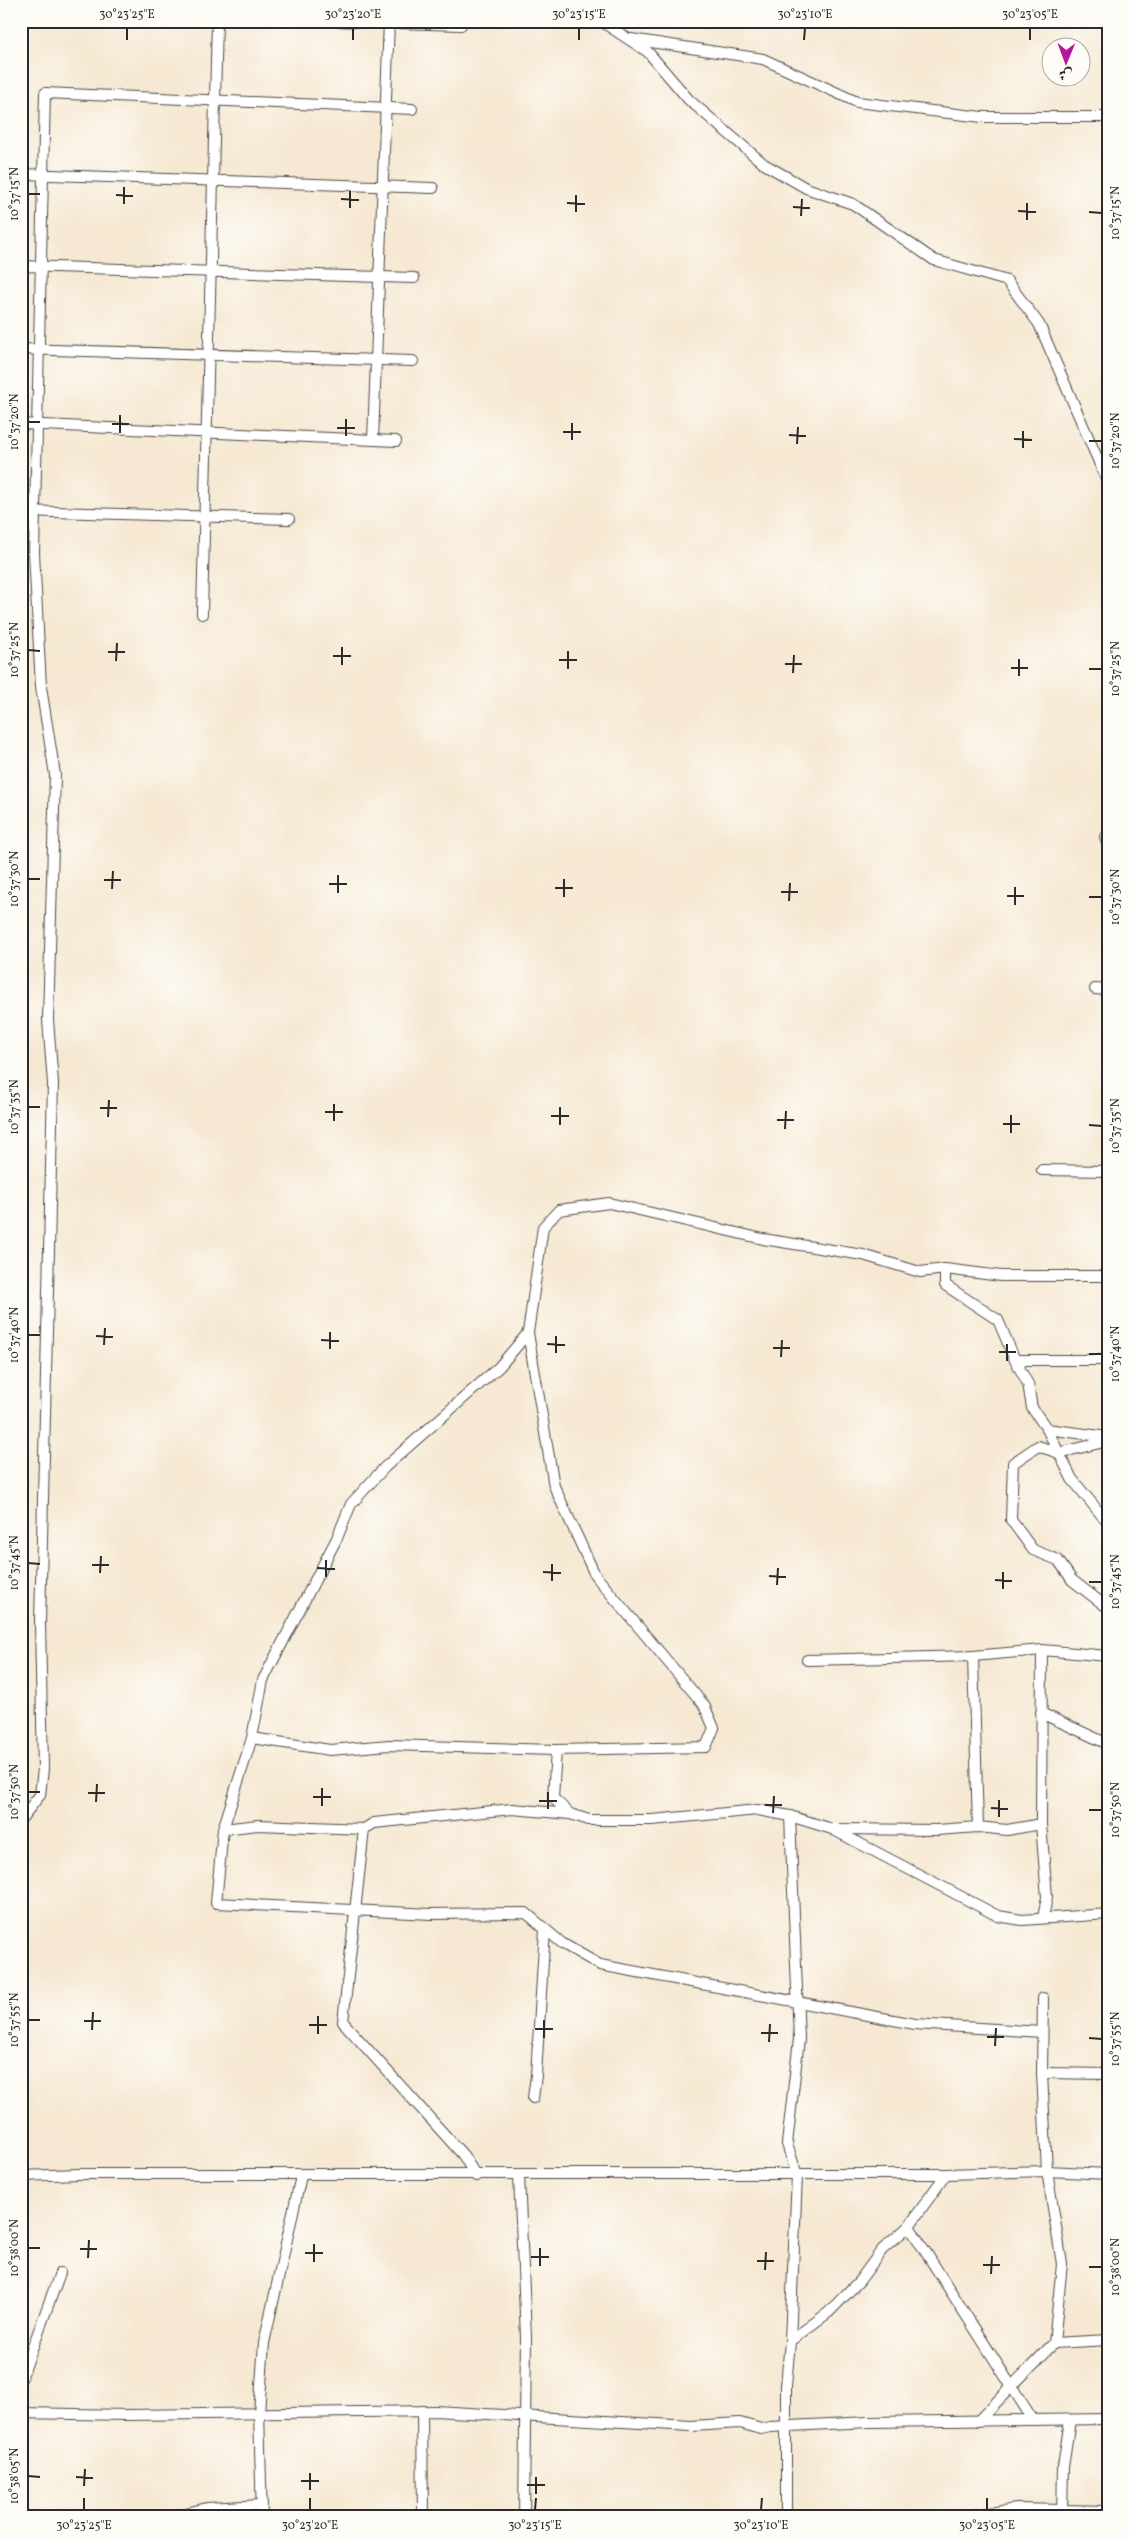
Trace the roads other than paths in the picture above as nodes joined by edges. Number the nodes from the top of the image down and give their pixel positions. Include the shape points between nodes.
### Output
1 (217, 21) edge
2 (333, 21) edge
3 (601, 21) edge
4 (389, 22) edge
5 (427, 23) edge
6 (461, 26) dead end
7 (627, 38) junction
8 (214, 100) junction
9 (386, 108) junction
10 (412, 109) dead end
11 (1108, 117) edge
12 (21, 174) edge
13 (43, 175) junction
14 (213, 181) junction
15 (384, 187) junction
16 (434, 188) dead end
17 (21, 266) edge
18 (40, 266) junction
19 (211, 272) junction
20 (380, 277) junction
21 (414, 278) dead end
22 (21, 349) edge
23 (38, 349) junction
24 (209, 355) junction
25 (377, 360) junction
26 (413, 361) dead end
27 (21, 424) edge
28 (37, 425) junction
29 (207, 434) junction
30 (373, 440) junction
31 (396, 441) dead end
32 (1108, 483) edge
33 (21, 511) edge
34 (35, 512) junction
35 (205, 518) junction
36 (290, 519) dead end
37 (202, 614) dead end
38 (1096, 989) dead end
39 (1108, 990) edge
40 (1042, 1170) dead end
41 (1108, 1171) edge
42 (945, 1269) junction
43 (1108, 1276) edge
44 (528, 1333) junction
45 (1015, 1360) junction
46 (1108, 1360) edge
47 (1047, 1429) junction
48 (1108, 1437) edge
49 (1108, 1441) edge
50 (1059, 1453) junction
51 (1108, 1523) edge
52 (1108, 1608) edge
53 (1042, 1650) junction
54 (973, 1656) junction
55 (1108, 1656) edge
56 (807, 1660) dead end
57 (1041, 1713) junction
58 (252, 1738) junction
59 (1108, 1744) edge
60 (556, 1750) junction
61 (570, 1814) junction
62 (790, 1816) junction
63 (21, 1819) edge
64 (1041, 1824) junction
65 (978, 1827) junction
66 (223, 1829) junction
67 (364, 1830) junction
68 (832, 1830) junction
69 (354, 1908) junction
70 (1108, 1914) edge
71 (1043, 1918) junction
72 (545, 1930) junction
73 (1043, 1998) dead end
74 (799, 2001) junction
75 (1042, 2032) junction
76 (1042, 2073) junction
77 (1108, 2074) edge
78 (533, 2098) dead end
79 (1047, 2171) junction
80 (946, 2174) junction
81 (1108, 2174) edge
82 (797, 2175) junction
83 (21, 2176) edge
84 (301, 2176) junction
85 (476, 2176) junction
86 (519, 2176) junction
87 (910, 2226) junction
88 (60, 2273) dead end
89 (1108, 2340) edge
90 (790, 2341) junction
91 (1054, 2343) junction
92 (21, 2379) edge
93 (1011, 2384) junction
94 (422, 2411) junction
95 (21, 2413) edge
96 (259, 2413) junction
97 (526, 2416) junction
98 (1108, 2419) edge
99 (1033, 2420) junction
100 (1070, 2420) junction
101 (978, 2421) junction
102 (786, 2427) junction
103 (262, 2505) junction
104 (1108, 2511) edge
105 (1062, 2513) edge
106 (964, 2516) edge
107 (169, 2517) edge
108 (262, 2517) edge
109 (423, 2517) edge
110 (524, 2517) edge
111 (786, 2517) edge

1 - 8 street
2 - 4 street
3 - 7 street
4 - 5 street
4 - 9 street
5 - 6 street
7 - 11 street via 763,59 857,102 982,117
7 - 32 street via 648,52 689,100 764,164 806,188 853,204 934,260 1006,281 1039,324
8 - 9 street
8 - 13 street via 45,93
8 - 14 street
9 - 10 street
9 - 15 street
12 - 13 street
13 - 14 street
13 - 18 street
14 - 15 street
14 - 19 street
15 - 16 street
15 - 20 street
17 - 18 street
18 - 19 street
18 - 23 street
19 - 20 street
19 - 24 street
20 - 21 street
20 - 25 street
22 - 23 street
23 - 24 street
23 - 28 street
24 - 25 street
24 - 29 street
25 - 26 street
25 - 30 street
27 - 28 street
28 - 29 street
28 - 34 street
29 - 30 street
29 - 35 street
30 - 31 street
33 - 34 street
34 - 35 street
34 - 63 street via 41,687 55,775 48,1020 52,1083 40,1623 43,1769 40,1795
35 - 36 street
35 - 37 street
38 - 39 street
40 - 41 street
42 - 43 street via 1000,1276
42 - 44 street via 920,1272 863,1255 763,1239 608,1203 560,1210 543,1227
42 - 45 street via 945,1285 998,1320
44 - 58 street via 499,1367 385,1467 351,1504 337,1538 263,1680
44 - 60 street via 554,1486 595,1575 704,1705 714,1728 706,1746
45 - 46 street
45 - 47 street via 1028,1384 1032,1408
47 - 48 street
47 - 50 street
49 - 50 street
50 - 51 street via 1072,1479
50 - 52 street via 1038,1446 1012,1463 1011,1520 1033,1550 1058,1560 1072,1580
53 - 54 street
53 - 55 street
53 - 57 street
54 - 56 street
54 - 65 street
57 - 59 street
57 - 64 street
58 - 60 street via 330,1750 389,1745
58 - 66 street
60 - 61 street via 553,1798
61 - 62 street via 589,1820 652,1820 758,1810
61 - 67 street via 512,1809 374,1823
62 - 68 street
62 - 74 street
64 - 65 street via 1008,1830
64 - 71 street via 1047,1897
65 - 68 street
66 - 67 street via 258,1825
66 - 69 street via 216,1903
67 - 69 street
68 - 71 street via 998,1916 1022,1920
69 - 72 street via 431,1914 526,1914
69 - 85 street via 343,2022 463,2155
70 - 71 street
72 - 74 street via 600,1965
72 - 78 street
73 - 75 street
74 - 75 street via 915,2024
74 - 82 street via 799,2039 787,2144
75 - 76 street
76 - 77 street
76 - 79 street
79 - 80 street
79 - 81 street
79 - 91 street via 1062,2264
80 - 82 street
80 - 87 street
82 - 86 street
82 - 90 street
83 - 84 street
84 - 85 street
84 - 96 street via 264,2343
85 - 86 street
86 - 97 street
87 - 90 street via 882,2250 830,2312
87 - 93 street
88 - 92 street
89 - 91 street
90 - 102 street
91 - 93 street
93 - 99 street
93 - 101 street
94 - 96 street
94 - 97 street
94 - 109 street
95 - 96 street
96 - 103 street
97 - 102 street via 691,2426 740,2423 761,2429
97 - 110 street
98 - 100 street
99 - 100 street
99 - 101 street
100 - 105 street via 1063,2466
101 - 102 street
102 - 111 street
103 - 107 street via 207,2508
103 - 108 street
104 - 105 street
105 - 106 street via 1016,2509

